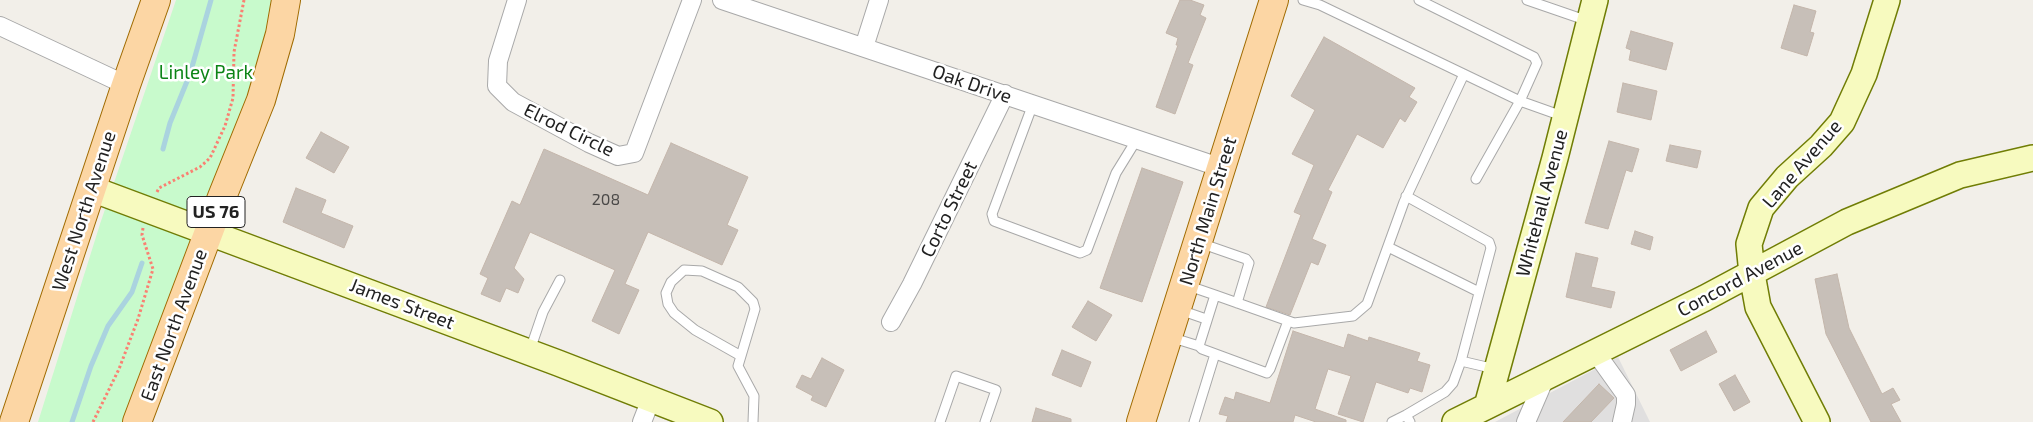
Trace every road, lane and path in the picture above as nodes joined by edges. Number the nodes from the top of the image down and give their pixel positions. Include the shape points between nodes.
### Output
1 (156, 0) edge
2 (244, 0) edge
3 (286, 0) edge
4 (518, 0) edge
5 (692, 0) edge
6 (722, 0) edge
7 (879, 0) edge
8 (1274, 0) edge
9 (1303, 0) edge
10 (1419, 0) edge
11 (1527, 0) edge
12 (1887, 0) edge
13 (1320, 3) edge
14 (1592, 11) edge
15 (0, 26) edge
16 (864, 47) junction
17 (1464, 74) junction
18 (126, 85) junction
19 (1005, 94) junction
20 (1520, 101) junction
21 (1033, 104) junction
22 (1565, 117) junction
23 (1137, 139) junction
24 (2033, 158) edge
25 (1222, 168) junction
26 (1476, 180) dead end
27 (92, 189) junction
28 (1406, 196) junction
29 (152, 199) dead end
30 (145, 221) dead end
31 (209, 231) junction
32 (1198, 243) junction
33 (1388, 247) junction
34 (1752, 274) junction
35 (560, 280) dead end
36 (1480, 292) junction
37 (1215, 295) junction
38 (1181, 297) junction
39 (1237, 303) junction
40 (1206, 319) junction
41 (1288, 321) junction
42 (891, 322) dead end
43 (1169, 336) junction
44 (1199, 346) junction
45 (529, 352) junction
46 (1596, 353) junction
47 (1216, 354) junction
48 (742, 356) junction
49 (1461, 361) junction
50 (1497, 370) junction
51 (1545, 378) junction
52 (651, 399) junction
53 (1487, 406) junction
54 (1408, 418) edge
55 (14, 422) edge
56 (93, 422) edge
57 (137, 422) edge
58 (642, 422) edge
59 (710, 422) edge
60 (753, 422) edge
61 (940, 422) edge
62 (985, 422) edge
63 (1141, 422) edge
64 (1194, 422) edge
65 (1392, 422) edge
66 (1456, 422) edge
67 (1526, 422) edge
68 (1622, 422) edge
69 (1817, 422) edge

1 - 18 main road, West North Avenue
2 - 29 path via 234,52 233,98 225,126 210,158 200,167 159,188
3 - 31 main road, East North Avenue / US 76 via 261,100
4 - 5 street, Elrod Circle via 498,61 497,86 513,102 618,156 634,153
6 - 16 street, Oak Drive
7 - 16 street
8 - 25 main road, North Main Street
9 - 13 lane
10 - 20 lane via 1534,57 1537,63
11 - 14 lane
12 - 34 street, Lane Avenue via 1864,74 1842,122 1761,208 1749,244
13 - 17 lane
14 - 22 street, Whitehall Avenue
15 - 18 street
16 - 19 street, Oak Drive
17 - 20 lane
17 - 28 lane
18 - 27 main road, West North Avenue
19 - 21 street, Oak Drive
19 - 42 street, Corto Street
20 - 22 lane
20 - 26 lane
21 - 23 street, Oak Drive
21 - 23 lane via 992,214 994,220 1080,253 1086,250 1116,172
22 - 50 street, Whitehall Avenue
23 - 25 street, Oak Drive
24 - 34 street, Concord Avenue via 1960,174 1847,222
25 - 32 main road, North Main Street
27 - 31 street, James Street
27 - 55 main road, West North Avenue
28 - 33 lane
28 - 36 lane via 1489,242 1491,248
30 - 56 path via 142,235 153,269 119,369
31 - 45 street, James Street
31 - 57 main road, East North Avenue / US 76
32 - 38 main road, North Main Street
32 - 39 lane via 1249,263
33 - 36 lane
33 - 41 lane via 1367,304 1353,316
34 - 46 street, Concord Avenue
34 - 69 street, Lane Avenue via 1758,307
35 - 45 lane via 543,312
36 - 49 lane
37 - 38 lane
37 - 39 lane
37 - 40 lane
38 - 40 lane
38 - 43 main road, North Main Street
39 - 41 lane
40 - 44 lane
41 - 47 lane via 1267,373
43 - 44 lane
43 - 63 main road, North Main Street
44 - 47 lane
45 - 52 street, James Street
46 - 51 street, Concord Avenue
46 - 68 street via 1626,395
47 - 64 lane
48 - 48 lane via 756,309 753,302 738,287 702,271 684,270 671,282 666,293 670,308 695,330
48 - 60 lane via 738,366 754,396
49 - 50 lane
49 - 54 lane via 1453,383 1445,392
50 - 53 street, Whitehall Avenue
51 - 53 street, Concord Avenue
51 - 67 street
52 - 58 street
52 - 59 street, James Street
53 - 66 street, Concord Avenue
54 - 65 lane
61 - 62 lane via 956,376 996,390

